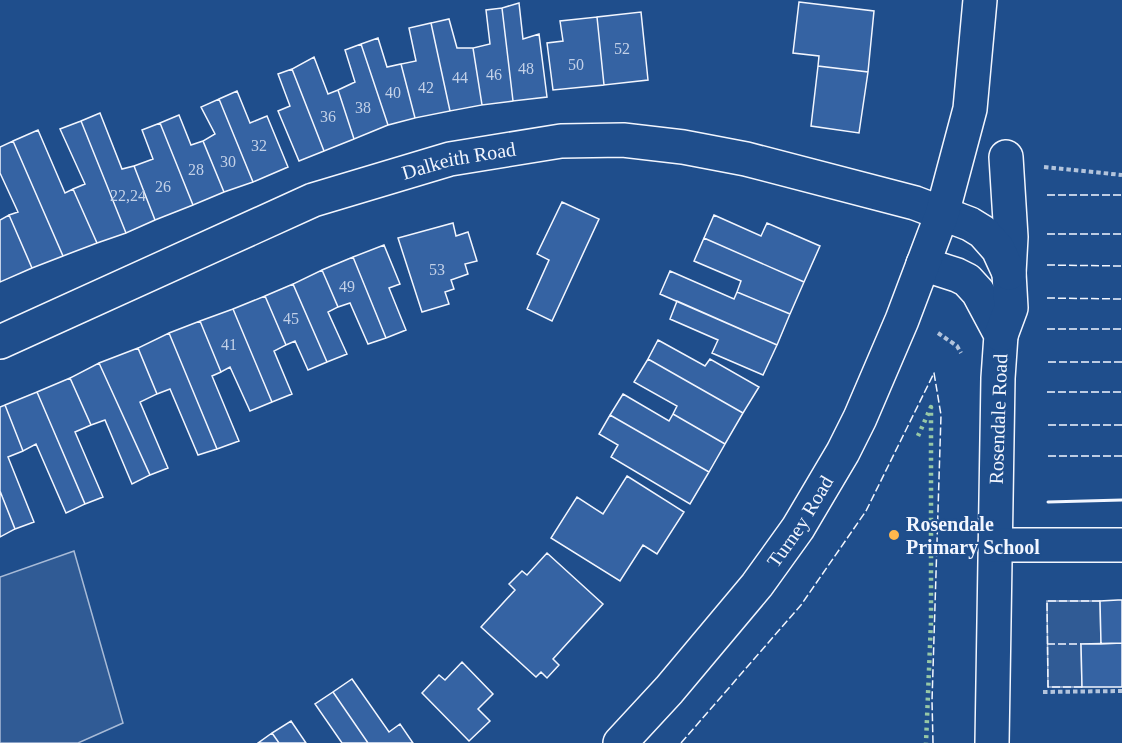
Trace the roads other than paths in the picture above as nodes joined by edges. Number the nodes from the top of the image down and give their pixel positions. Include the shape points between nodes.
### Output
1 (980, 0) edge
2 (1007, 161) road end
3 (942, 214) junction
4 (923, 264) junction
5 (1009, 273) junction
6 (1001, 335) junction
7 (0, 342) edge
8 (995, 545) junction
9 (1122, 546) edge
10 (620, 743) edge
11 (992, 743) edge

1 - 3 street via 970,109
2 - 5 street
3 - 4 street
3 - 5 street, Dalkeith Road via 983,232 998,249
3 - 7 street, Dalkeith Road via 915,203 746,159 623,140 561,141 450,159 313,200
4 - 6 street, Rosendale Road via 967,280 978,292
4 - 10 street, Turney Road via 864,409 798,528 742,603
5 - 6 street via 1011,308
6 - 8 street, Rosendale Road
8 - 9 street
8 - 11 street, Rosendale Road

